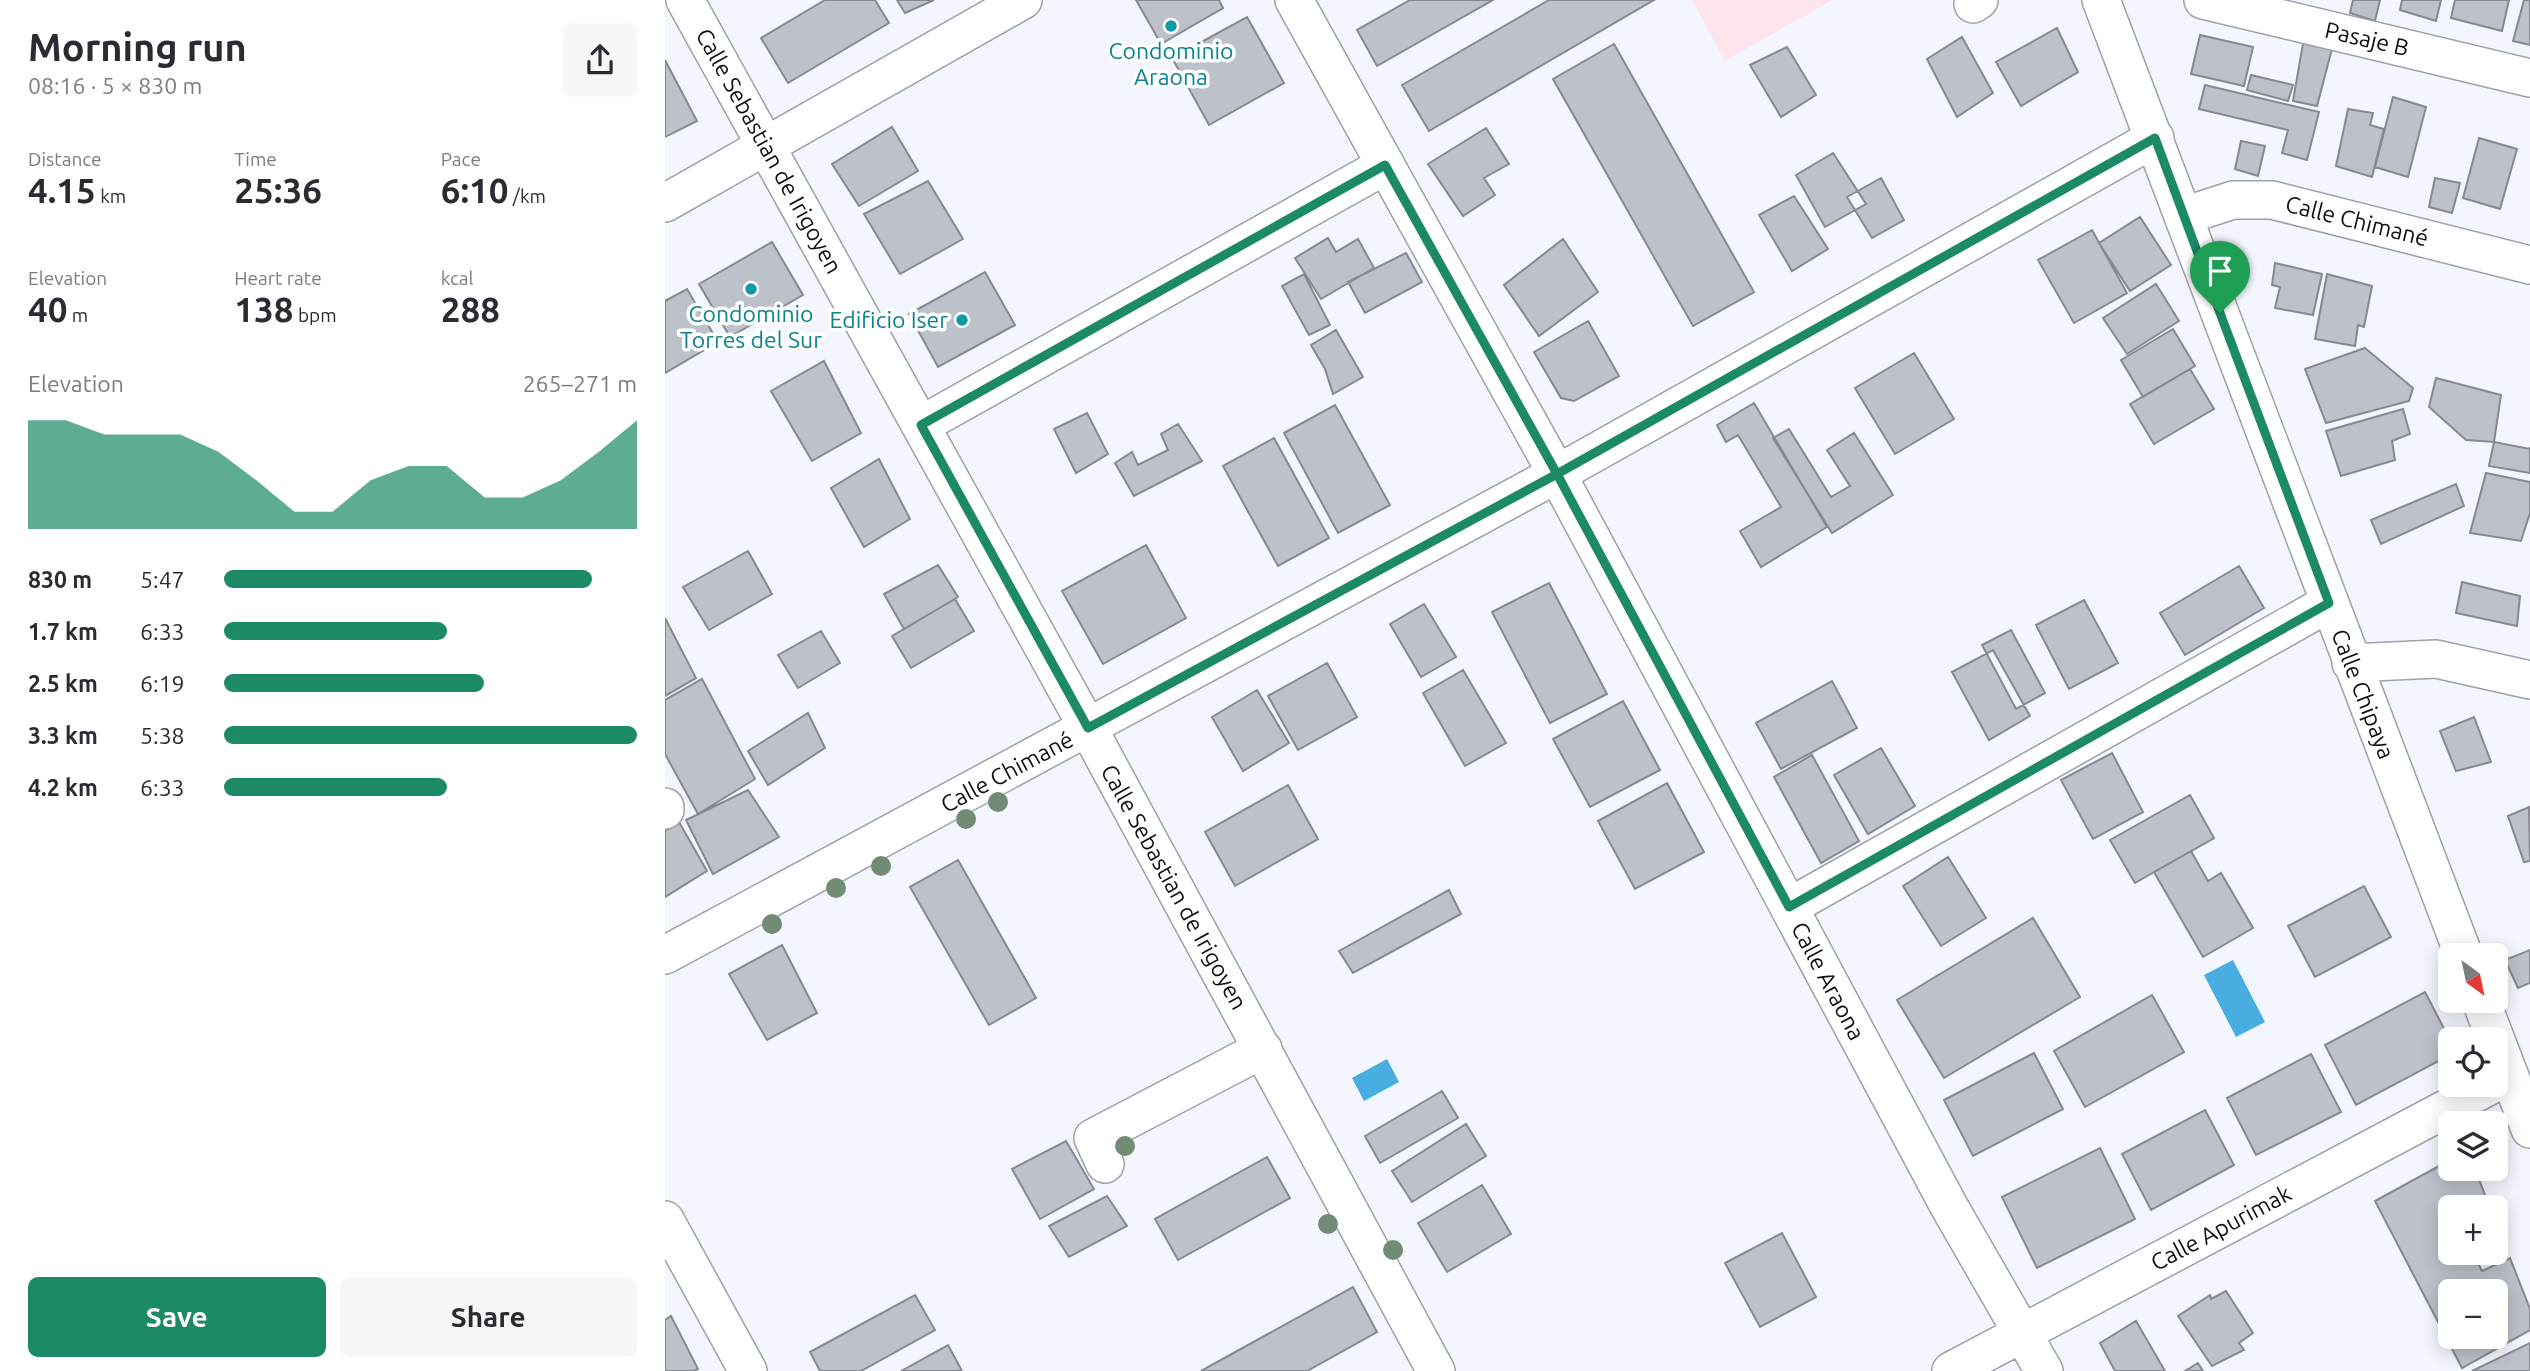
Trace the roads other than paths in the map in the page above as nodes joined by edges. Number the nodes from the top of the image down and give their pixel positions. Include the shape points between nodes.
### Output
1 (685, 0) edge
2 (1023, 0) edge
3 (1294, 0) edge
4 (2101, 0) edge
5 (2203, 0) edge
6 (2530, 78) edge
7 (2155, 138) junction
8 (767, 146) junction
9 (1385, 165) junction
10 (665, 202) edge
11 (2184, 216) junction
12 (2530, 265) edge
13 (921, 425) junction
14 (1557, 474) junction
15 (2329, 603) junction
16 (2351, 663) junction
17 (2530, 680) edge
18 (1088, 728) junction
19 (1789, 907) junction
20 (2459, 943) edge
21 (665, 955) edge
22 (1263, 1049) junction
23 (2508, 1095) edge
24 (2469, 1097) edge
25 (2530, 1129) edge
26 (1105, 1164) dead end
27 (665, 1220) edge
28 (2022, 1332) junction
29 (746, 1370) edge
30 (1436, 1371) edge
31 (1951, 1371) edge
32 (2044, 1371) edge

1 - 8 street, Calle Sebastian de Irigoyen
2 - 8 street
3 - 9 street, Calle Araona
4 - 7 street, Calle Chipaya
5 - 6 street, Pasaje B
7 - 11 street, Calle Chipaya
7 - 14 street, Calle Chimané
8 - 10 street
8 - 13 street, Calle Sebastian de Irigoyen
9 - 13 street
9 - 14 street, Calle Araona
11 - 12 street, Calle Chimané via 2233,200 2271,200
11 - 15 street, Calle Chipaya
13 - 18 street, Calle Sebastian de Irigoyen
14 - 18 street, Calle Chimané
14 - 19 street, Calle Araona
15 - 16 street, Calle Chipaya
15 - 19 street
16 - 17 street via 2435,659
16 - 20 street, Calle Chipaya
18 - 21 street, Calle Chimané
18 - 22 street, Calle Sebastian de Irigoyen
19 - 28 street, Calle Araona via 1950,1208
22 - 26 street via 1093,1138
22 - 30 street, Calle Sebastian de Irigoyen
23 - 25 street
24 - 28 street, Calle Apurimak
27 - 29 street
28 - 31 street, Calle Apurimak
28 - 32 street, Calle Araona

